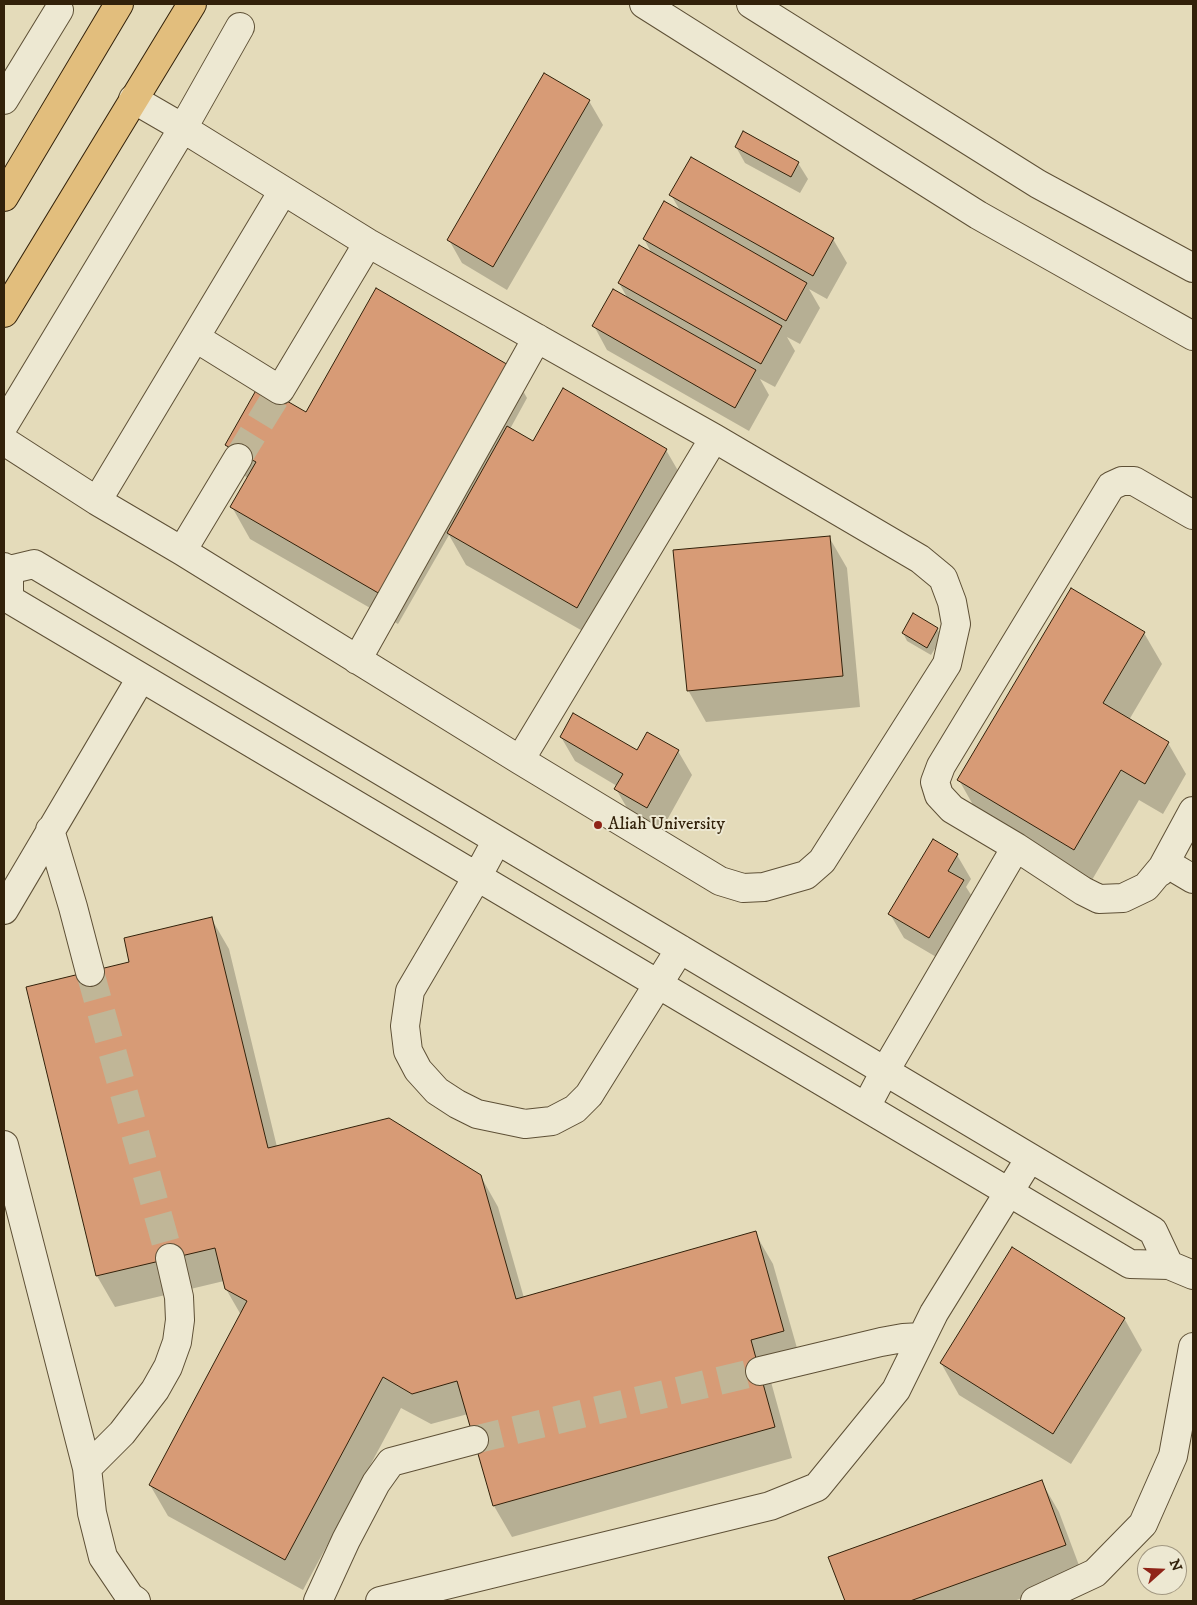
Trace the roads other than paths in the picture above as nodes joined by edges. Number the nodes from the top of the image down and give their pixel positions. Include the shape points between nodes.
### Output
1 (119, 4) edge
2 (192, 4) edge
3 (644, 4) edge
4 (751, 4) edge
5 (59, 10) dead end
6 (240, 27) dead end
7 (4, 100) edge
8 (133, 100) junction
9 (183, 128) junction
10 (283, 191) junction
11 (4, 197) edge
12 (368, 242) junction
13 (1193, 268) edge
14 (4, 313) edge
15 (1193, 336) edge
16 (196, 338) junction
17 (537, 338) junction
18 (4, 425) edge
19 (714, 438) junction
20 (4, 441) edge
21 (238, 458) tunnel mouth
22 (97, 501) junction
23 (1193, 515) edge
24 (182, 551) junction
25 (6, 568) edge
26 (357, 660) junction
27 (142, 678) junction
28 (520, 760) junction
29 (1193, 811) edge
30 (50, 830) junction
31 (497, 840) junction
32 (1016, 847) junction
33 (1160, 872) junction
34 (477, 877) junction
35 (1193, 879) edge
36 (4, 910) edge
37 (680, 949) junction
38 (90, 972) tunnel mouth
39 (658, 984) junction
40 (885, 1072) junction
41 (866, 1107) junction
42 (4, 1145) edge
43 (1030, 1158) junction
44 (1008, 1192) junction
45 (170, 1258) tunnel mouth
46 (1181, 1270) edge
47 (922, 1337) junction
48 (1193, 1347) edge
49 (760, 1371) tunnel mouth
50 (474, 1440) tunnel mouth
51 (87, 1468) junction
52 (136, 1601) edge
53 (318, 1601) edge
54 (380, 1601) edge
55 (1035, 1601) edge

1 - 11 main road
2 - 8 main road
3 - 15 street via 978,215
4 - 13 street via 1038,184
5 - 7 street
6 - 9 street
8 - 9 street
8 - 14 main road
9 - 10 street
9 - 18 street
10 - 12 street
10 - 16 street
12 - 16 street via 280,390
12 - 17 street
16 - 22 street
17 - 19 street
17 - 26 street
19 - 28 street
19 - 28 street via 920,559 943,578 956,624 947,664 822,861 806,875 764,888 743,888 720,881
20 - 22 street
21 - 24 street
22 - 24 street
23 - 32 street via 1134,481 1122,481 1111,486 941,766 935,782 939,795 952,809
24 - 26 street
25 - 27 street via 9,599
25 - 31 street via 34,564
26 - 28 street
27 - 30 street
27 - 34 street
29 - 33 street
30 - 36 street
30 - 38 street
31 - 34 street
31 - 37 street
32 - 33 street via 1100,899 1123,898 1146,887
32 - 40 street
33 - 35 street via 1166,863
34 - 39 street
34 - 39 street via 410,991 405,1026 408,1051 418,1070 436,1091 457,1104 477,1114 525,1124 552,1121 575,1109 589,1095
37 - 39 street
37 - 40 street
39 - 41 street
40 - 41 street
40 - 43 street
41 - 44 street
42 - 51 street
43 - 44 street
43 - 46 street via 1153,1231
44 - 46 street via 1130,1264
44 - 47 street
45 - 51 street via 179,1297 180,1320 177,1342 168,1367 122,1433
47 - 49 street via 881,1342
47 - 54 street via 896,1390 817,1487 770,1506
48 - 55 street via 1173,1456 1143,1524 1095,1573
50 - 53 street via 391,1462 376,1483
51 - 52 street via 92,1512 103,1557

